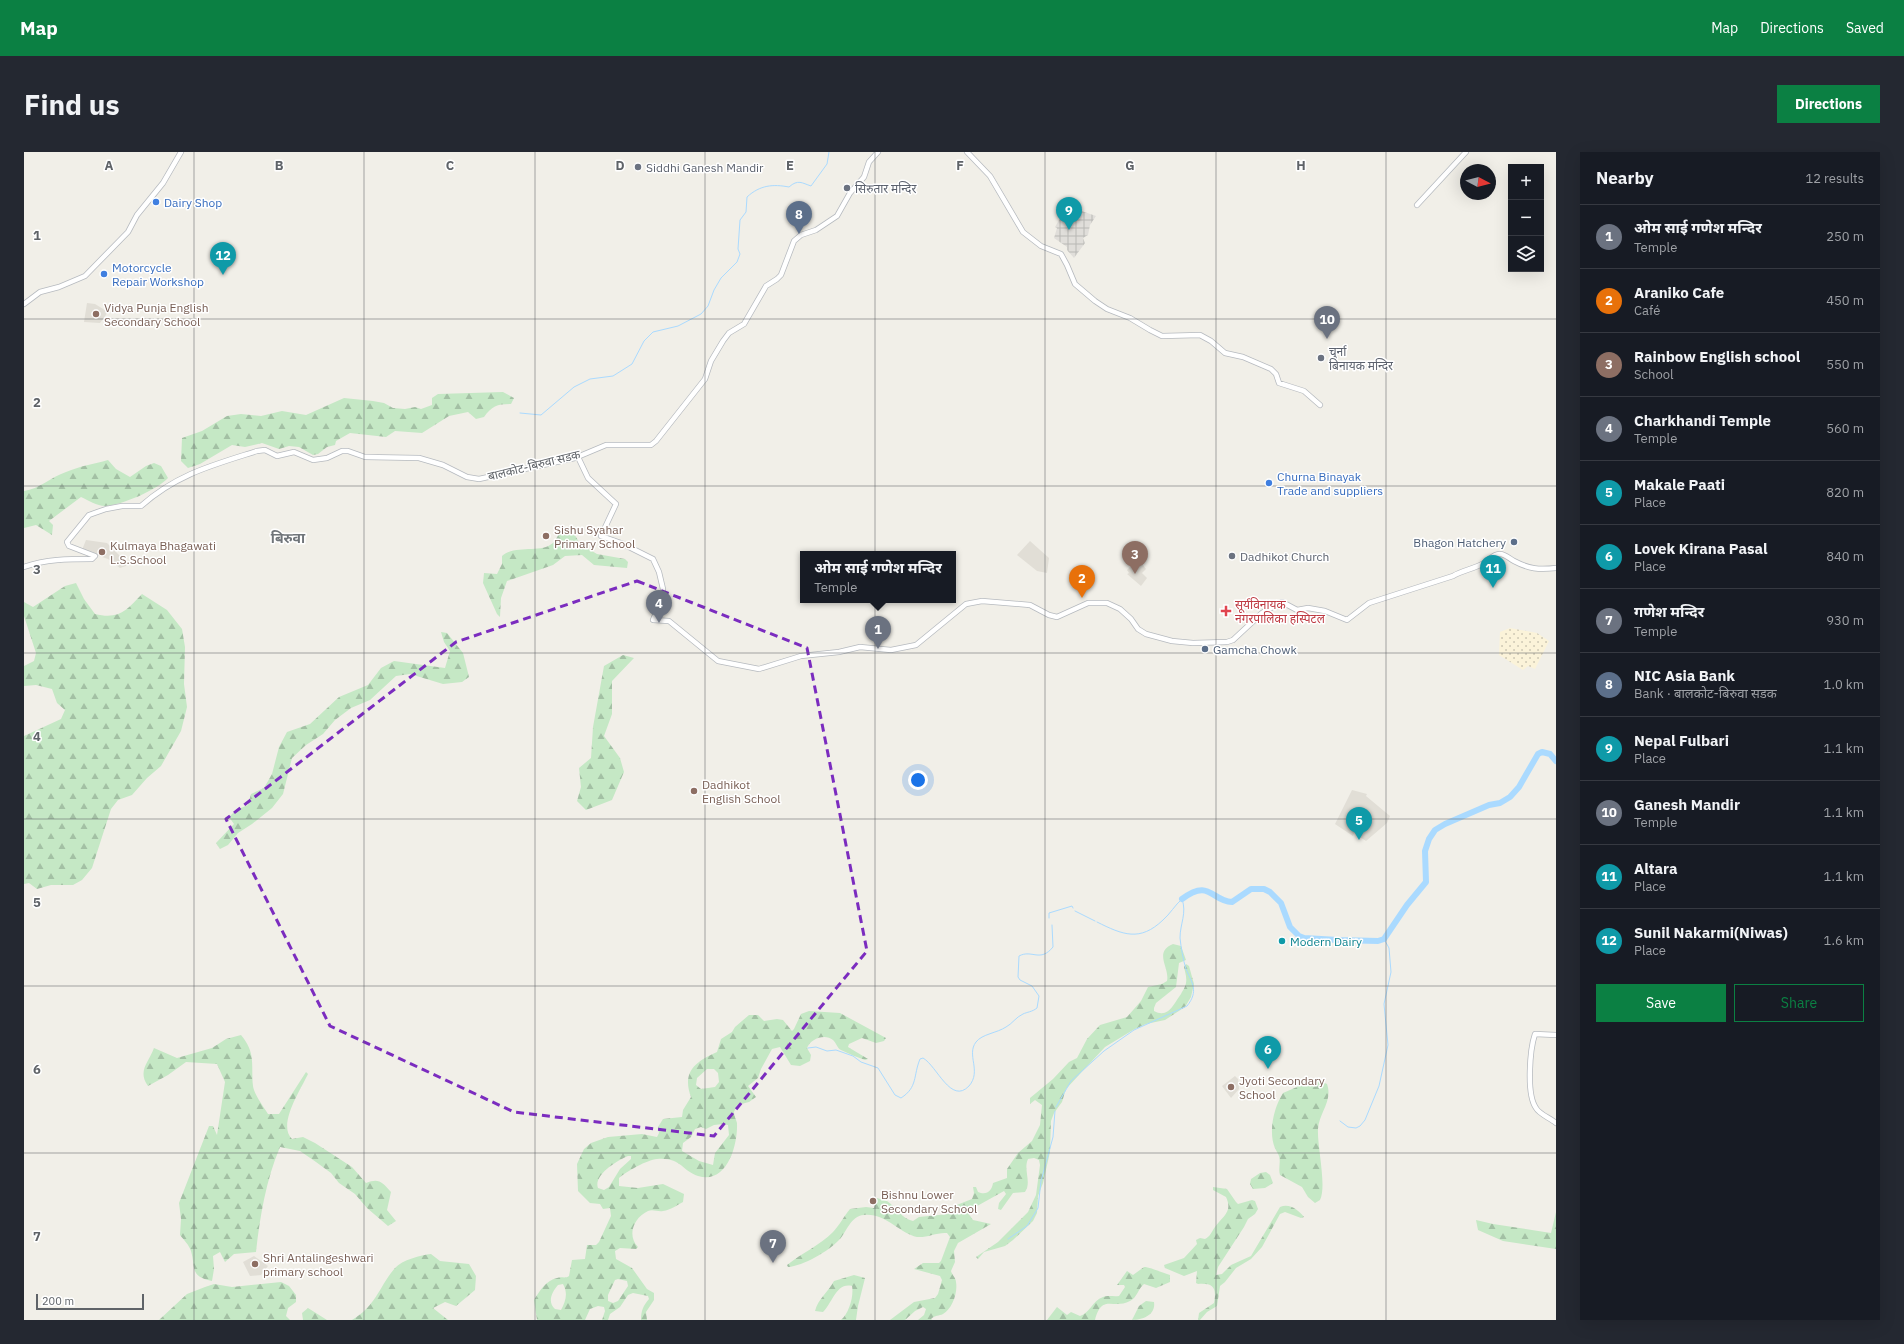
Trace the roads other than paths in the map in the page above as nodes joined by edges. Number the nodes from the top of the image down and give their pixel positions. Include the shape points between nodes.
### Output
1 (181, 152) edge
2 (878, 152) edge
3 (967, 152) edge
4 (1466, 152) edge
5 (1417, 205) dead end
6 (24, 304) edge
7 (1320, 405) dead end
8 (578, 457) junction
9 (24, 567) edge
10 (1556, 568) edge
11 (1556, 1035) edge
12 (1556, 1122) edge

1 - 6 street via 163,183 137,215 128,232 85,276 40,292
2 - 8 street, बालकोट-बिरुवा सडक via 869,162 864,177 833,220 794,241 781,275 766,286 744,324 722,341 710,361 705,379 653,444 606,445
3 - 7 street via 990,176 1023,232 1040,246 1061,254 1075,284 1095,302 1162,336 1200,335 1212,341 1225,353 1243,357 1271,369 1279,383 1304,391
4 - 5 street
8 - 9 street, बालकोट-बिरुवा सडक via 479,479 467,477 419,458 365,456 342,451 327,458 313,460 294,452 277,456 264,450 257,451 203,467 167,486 141,506 116,507 89,515 67,542 69,546 91,554 94,558 50,561
8 - 10 street via 588,478 616,504 601,536 652,559 659,572 663,589 662,604 653,620 669,621 718,661 759,669 801,656 860,648 891,650 916,645 962,607 974,602 1030,605 1057,617 1088,603 1107,603 1120,609 1146,634 1172,641 1227,642 1233,640 1262,613 1282,602 1297,610 1308,608 1326,611 1347,620 1369,603 1453,576 1462,570 1482,564 1496,554 1502,554 1536,569
11 - 12 street via 1535,1034 1530,1054 1533,1103 1538,1112

